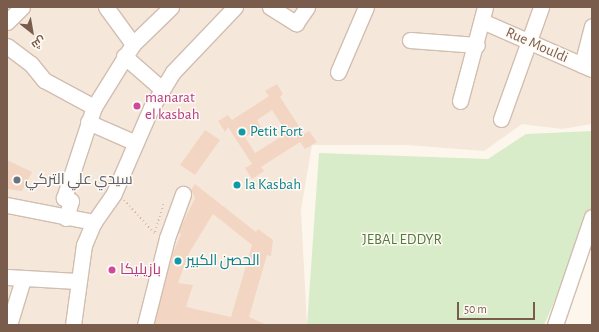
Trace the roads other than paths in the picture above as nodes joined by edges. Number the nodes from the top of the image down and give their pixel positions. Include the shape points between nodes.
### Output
1 (22, 7) edge
2 (106, 7) edge
3 (171, 7) edge
4 (235, 7) edge
5 (270, 7) edge
6 (307, 7) edge
7 (366, 7) edge
8 (540, 7) edge
9 (484, 14) edge
10 (8, 19) edge
11 (592, 26) edge
12 (410, 40) dead end
13 (526, 41) junction
14 (133, 44) junction
15 (477, 45) junction
16 (7, 46) edge
17 (124, 56) junction
18 (587, 67) edge
19 (338, 72) dead end
20 (162, 89) junction
21 (460, 101) dead end
22 (94, 107) junction
23 (501, 119) dead end
24 (88, 122) junction
25 (136, 143) junction
26 (183, 194) dead end
27 (7, 205) edge
28 (592, 217) edge
29 (66, 218) junction
30 (94, 222) junction
31 (7, 277) edge
32 (23, 279) junction
33 (77, 281) junction
34 (9, 325) edge
35 (73, 325) edge
36 (145, 325) edge
37 (555, 325) edge

1 - 10 street
2 - 14 street
3 - 14 street
4 - 20 street via 191,51
5 - 6 street via 296,23
7 - 19 street
8 - 13 street
9 - 13 street, Rue Mouldi
9 - 15 street
11 - 18 street
12 - 15 street
13 - 18 street, Rue Mouldi
13 - 23 street
14 - 17 street
15 - 21 street
16 - 22 street via 31,64 44,80
17 - 20 street
17 - 22 street
20 - 25 street
22 - 24 street
24 - 25 street
24 - 29 street via 64,198 71,201
25 - 30 street via 114,193
26 - 36 street via 167,238
27 - 29 street
28 - 37 street
29 - 30 street
30 - 33 street via 79,261
31 - 32 street
32 - 33 street
32 - 34 street
33 - 35 street

